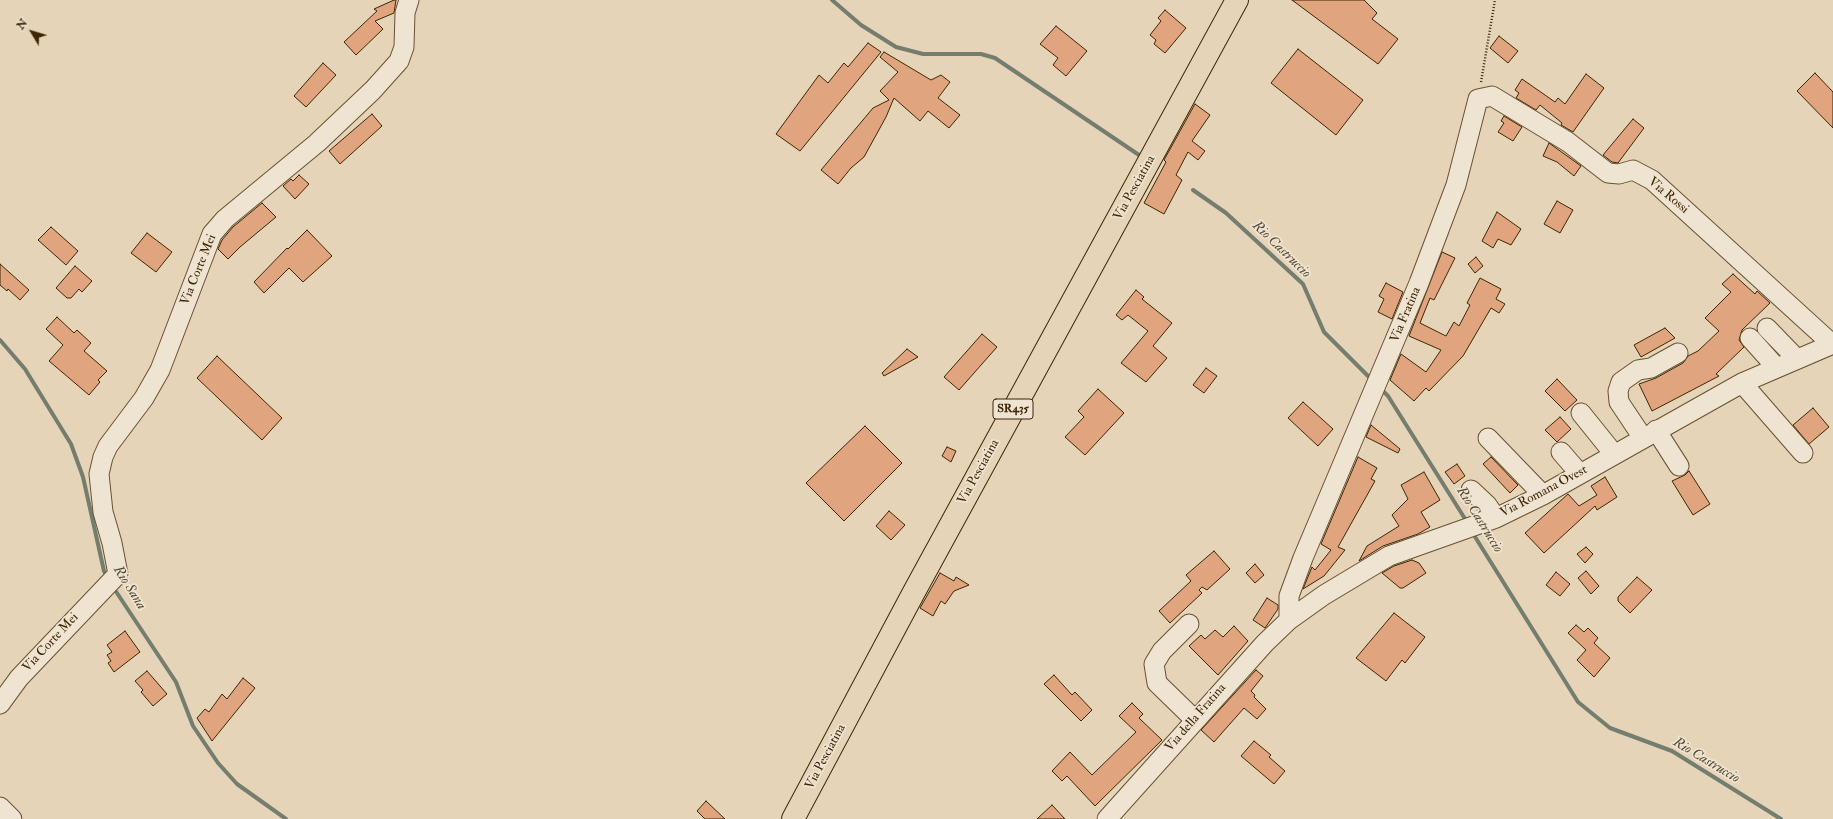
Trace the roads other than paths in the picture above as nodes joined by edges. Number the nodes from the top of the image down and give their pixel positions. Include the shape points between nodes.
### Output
1 (409, 0) edge
2 (1237, 0) edge
3 (1478, 99) joint
4 (1767, 328) dead end
5 (1750, 338) dead end
6 (1833, 344) edge
7 (1678, 353) dead end
8 (1796, 358) junction
9 (1776, 367) junction
10 (1742, 382) junction
11 (1581, 413) dead end
12 (1649, 434) junction
13 (1488, 438) dead end
14 (1560, 452) dead end
15 (1803, 453) dead end
16 (1614, 454) junction
17 (1679, 466) dead end
18 (1580, 474) junction
19 (1471, 490) dead end
20 (1543, 495) junction
21 (1496, 518) junction
22 (1289, 620) junction
23 (1189, 624) dead end
24 (0, 704) edge
25 (1195, 720) junction
26 (0, 807) edge
27 (12, 819) edge
28 (793, 819) edge
29 (1107, 819) edge

1 - 24 street, Via Corte Mei via 405,13 404,47 399,61 373,90 317,143 225,219 212,234 160,370 144,398 108,446 103,458 99,474 103,512 112,543 112,580 19,678
2 - 28 main road, Via Pesciatina / SR435
3 - 6 street, Via Rossi via 1492,96 1568,142 1608,173 1619,174 1633,170 1652,180
3 - 22 street, Via Fratina via 1456,184 1420,283 1303,558 1289,596
4 - 8 street
5 - 9 street
6 - 8 street, Via Romana Ovest
7 - 12 street via 1651,368 1638,370 1621,382 1618,391 1619,402
8 - 9 street, Via Romana Ovest
9 - 10 street, Via Romana Ovest
10 - 12 street, Via Romana Ovest
10 - 15 street
11 - 16 street
12 - 16 street, Via Romana Ovest
12 - 17 street
13 - 20 street
14 - 18 street
16 - 18 street, Via Romana Ovest
18 - 20 street, Via Romana Ovest
19 - 21 street via 1488,506
20 - 21 street, Via Romana Ovest
21 - 22 street, Via Romana Ovest via 1388,556
22 - 25 street, Via della Fratina via 1240,669
23 - 25 street via 1162,651 1154,664 1157,683
25 - 29 street, Via della Fratina
26 - 27 street

